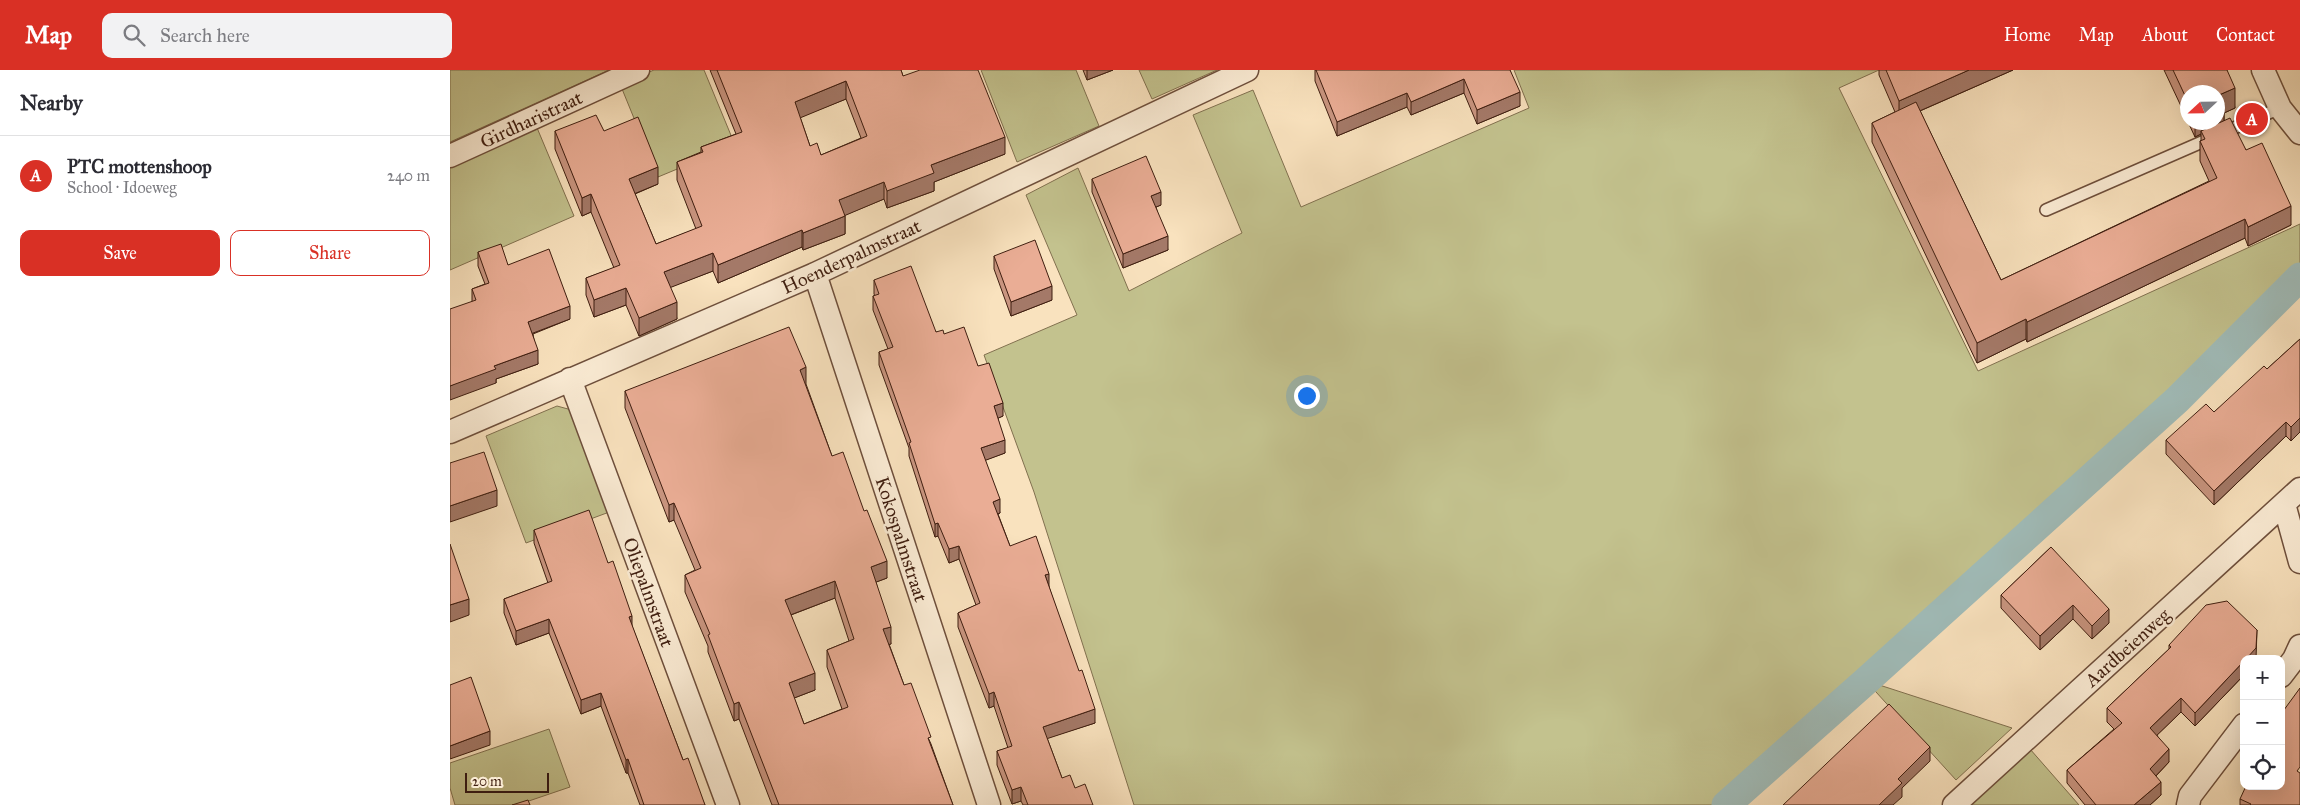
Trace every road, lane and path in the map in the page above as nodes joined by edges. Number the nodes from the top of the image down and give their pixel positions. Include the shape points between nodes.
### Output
1 (638, 70) edge
2 (1247, 70) edge
3 (2263, 70) edge
4 (2280, 108) junction
5 (2300, 133) edge
6 (450, 156) edge
7 (2046, 210) dead end
8 (816, 274) junction
9 (570, 378) junction
10 (450, 432) edge
11 (2300, 489) edge
12 (2284, 504) junction
13 (2300, 562) edge
14 (2300, 646) edge
15 (2285, 671) edge
16 (2240, 730) edge
17 (728, 805) edge
18 (989, 805) edge
19 (1954, 805) edge
20 (2188, 805) edge

1 - 6 street, Girdharistraat
2 - 8 street, Hoenderpalmstraat
3 - 4 street
4 - 5 street
4 - 7 lane
8 - 9 street, Hoenderpalmstraat
8 - 18 street, Kokospalmstraat
9 - 10 street, Hoenderpalmstraat
9 - 17 street, Oliepalmstraat
11 - 12 street, Aardbeienweg
12 - 13 street
12 - 19 street, Aardbeienweg
14 - 15 street
16 - 20 street via 2190,796

